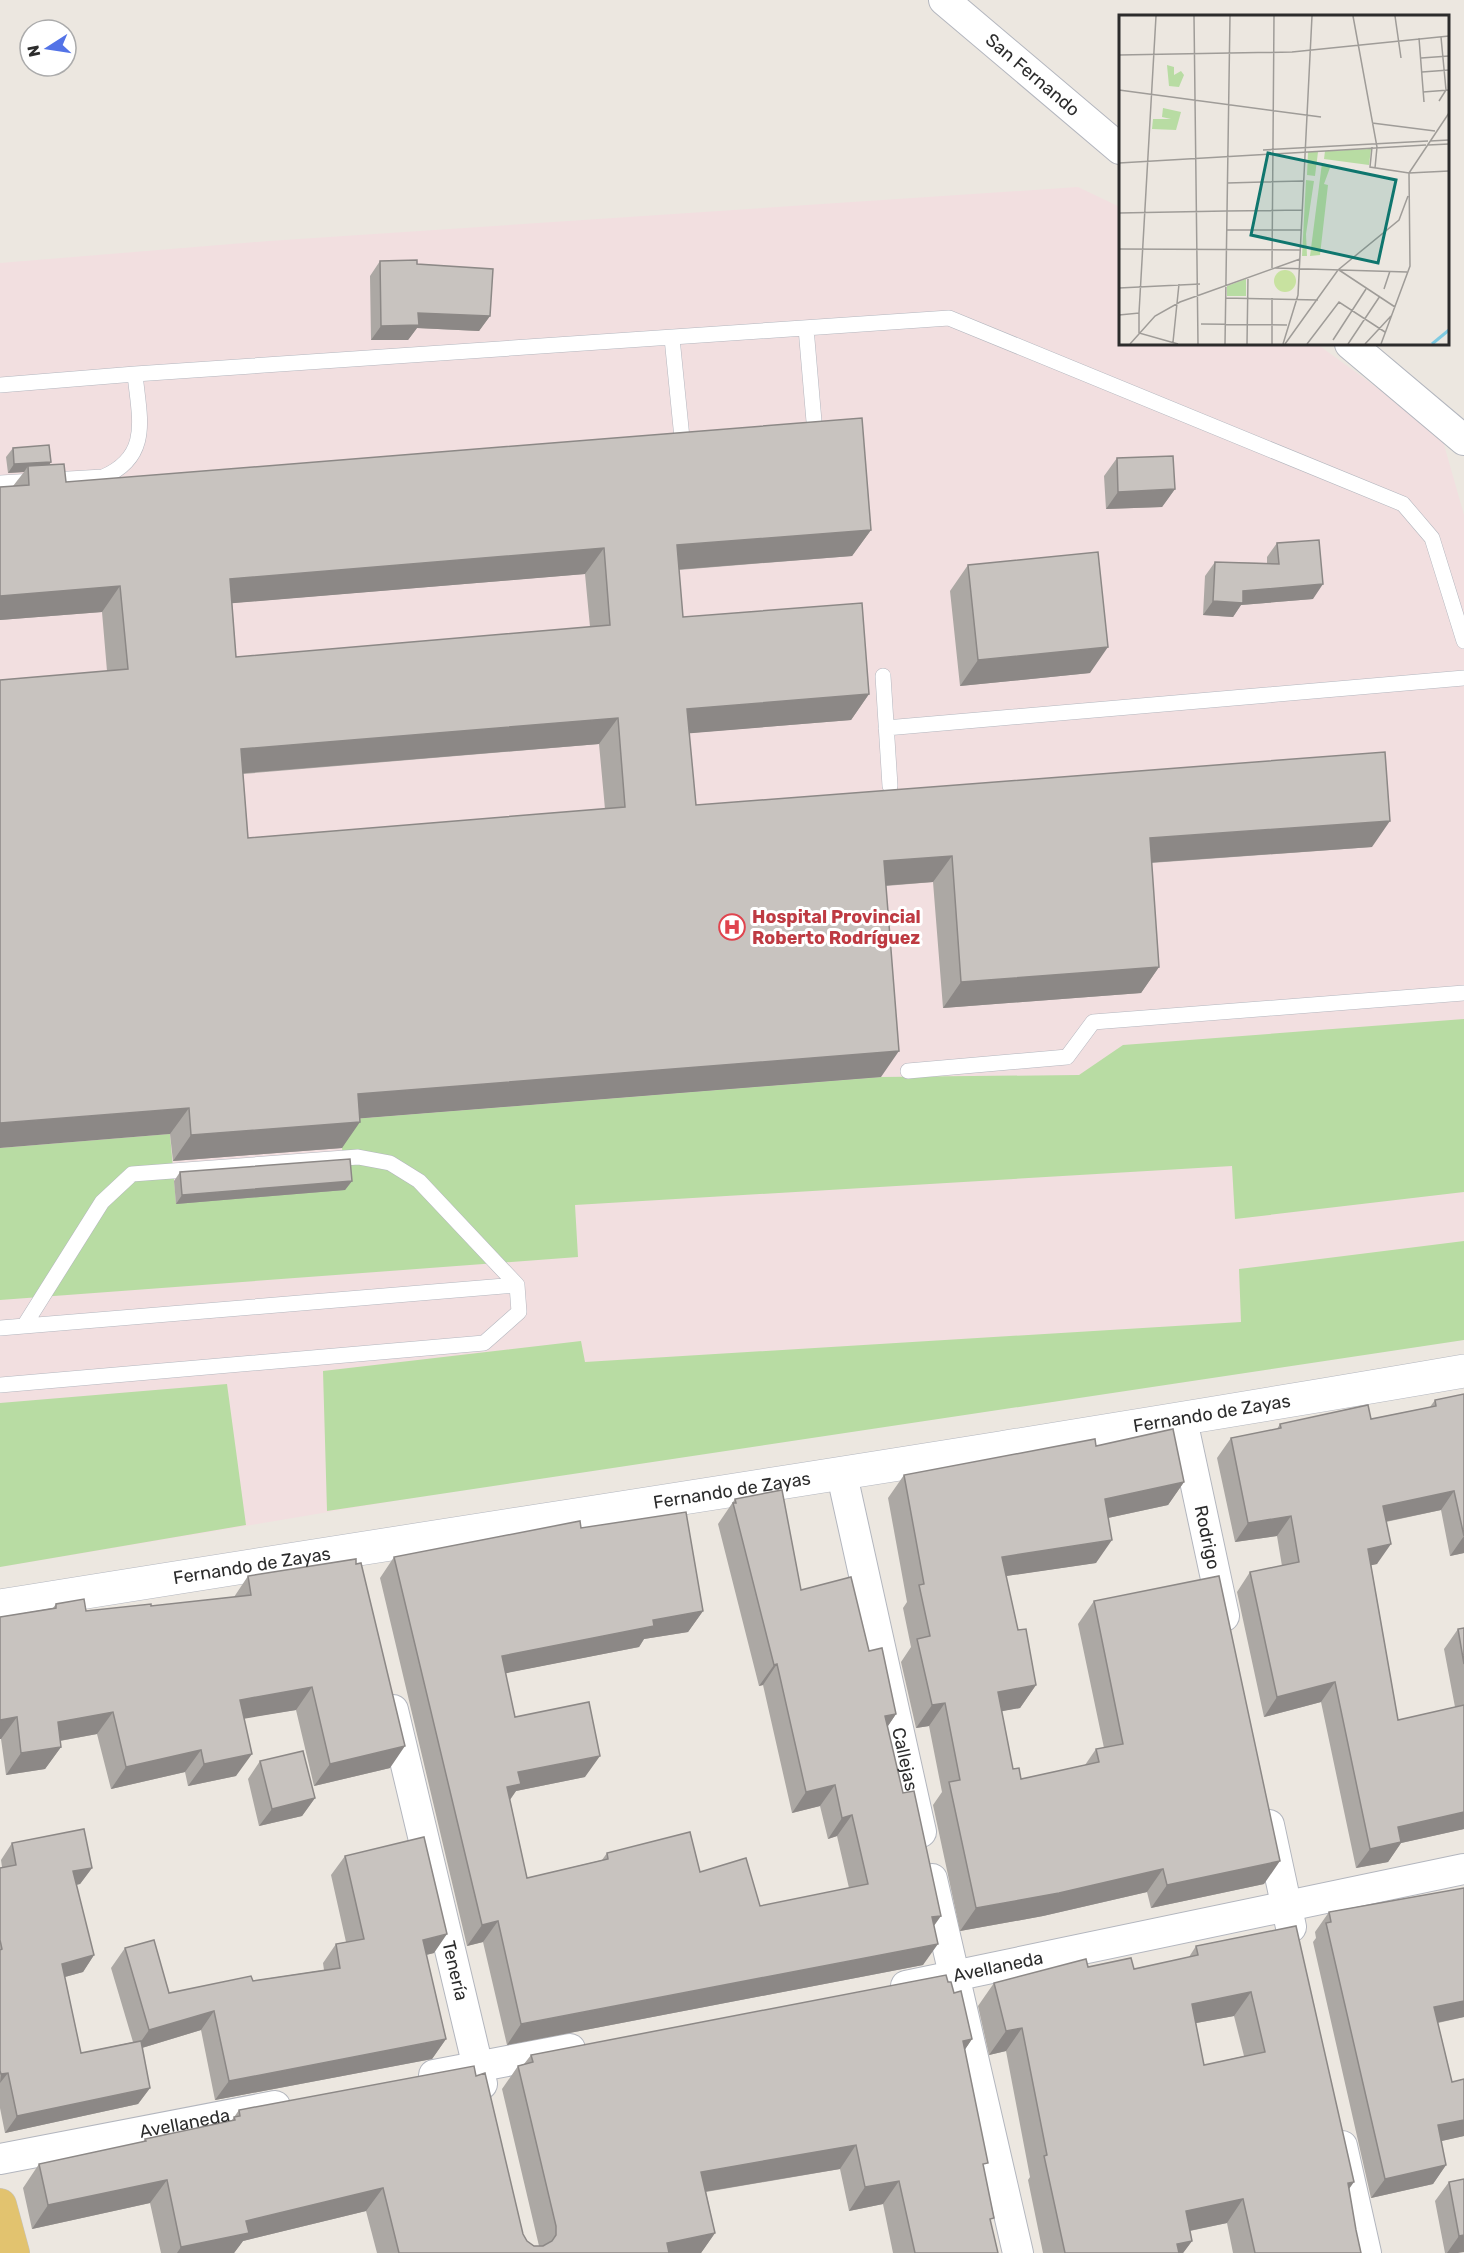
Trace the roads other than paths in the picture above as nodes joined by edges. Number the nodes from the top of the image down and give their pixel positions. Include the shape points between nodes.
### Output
1 (944, 0) edge
2 (1119, 148) edge
3 (807, 328) junction
4 (672, 338) junction
5 (1351, 345) edge
6 (135, 374) junction
7 (0, 385) edge
8 (815, 433) edge
9 (682, 438) edge
10 (1464, 440) edge
11 (0, 483) edge
12 (1464, 641) edge
13 (883, 676) dead end
14 (1464, 678) edge
15 (886, 728) junction
16 (890, 786) dead end
17 (1464, 993) edge
18 (908, 1071) dead end
19 (517, 1285) junction
20 (24, 1326) junction
21 (0, 1328) edge
22 (1464, 1371) edge
23 (0, 1385) edge
24 (1182, 1420) junction
25 (842, 1474) junction
26 (0, 1606) edge
27 (1229, 1640) edge
28 (388, 1687) edge
29 (1264, 1803) edge
30 (1464, 1869) edge
31 (1287, 1907) junction
32 (1297, 1953) edge
33 (953, 1977) junction
34 (884, 1990) edge
35 (594, 2045) edge
36 (477, 2067) junction
37 (408, 2080) edge
38 (303, 2100) edge
39 (488, 2110) edge
40 (1334, 2115) edge
41 (0, 2159) edge
42 (0, 2205) edge
43 (14, 2253) edge
44 (1018, 2253) edge
45 (1366, 2253) edge

1 - 2 street, San Fernando
3 - 4 lane
3 - 8 lane
3 - 12 lane via 950,318 1403,504 1432,538
4 - 6 lane
4 - 9 lane
5 - 10 street
6 - 7 lane
6 - 11 lane via 140,433 130,460 118,471 104,477
13 - 15 lane
14 - 15 lane
15 - 16 lane
17 - 18 lane via 1093,1022 1066,1057
19 - 20 lane
19 - 20 lane via 419,1181 390,1163 358,1157 132,1174 102,1202
19 - 23 lane via 519,1312 484,1343
20 - 21 lane
22 - 24 street, Fernando de Zayas
24 - 25 street, Fernando de Zayas
24 - 27 street, Rodrigo
25 - 26 street, Fernando de Zayas via 358,1561
25 - 33 street, Callejas
28 - 36 street, Tenería
29 - 31 street
30 - 31 street, Avellaneda
31 - 32 street
31 - 33 street, Avellaneda
33 - 34 street, Avellaneda
33 - 44 street, Callejas
35 - 36 street
36 - 37 street
36 - 39 street, Tenería
38 - 41 street, Avellaneda
40 - 45 street
42 - 43 main road

